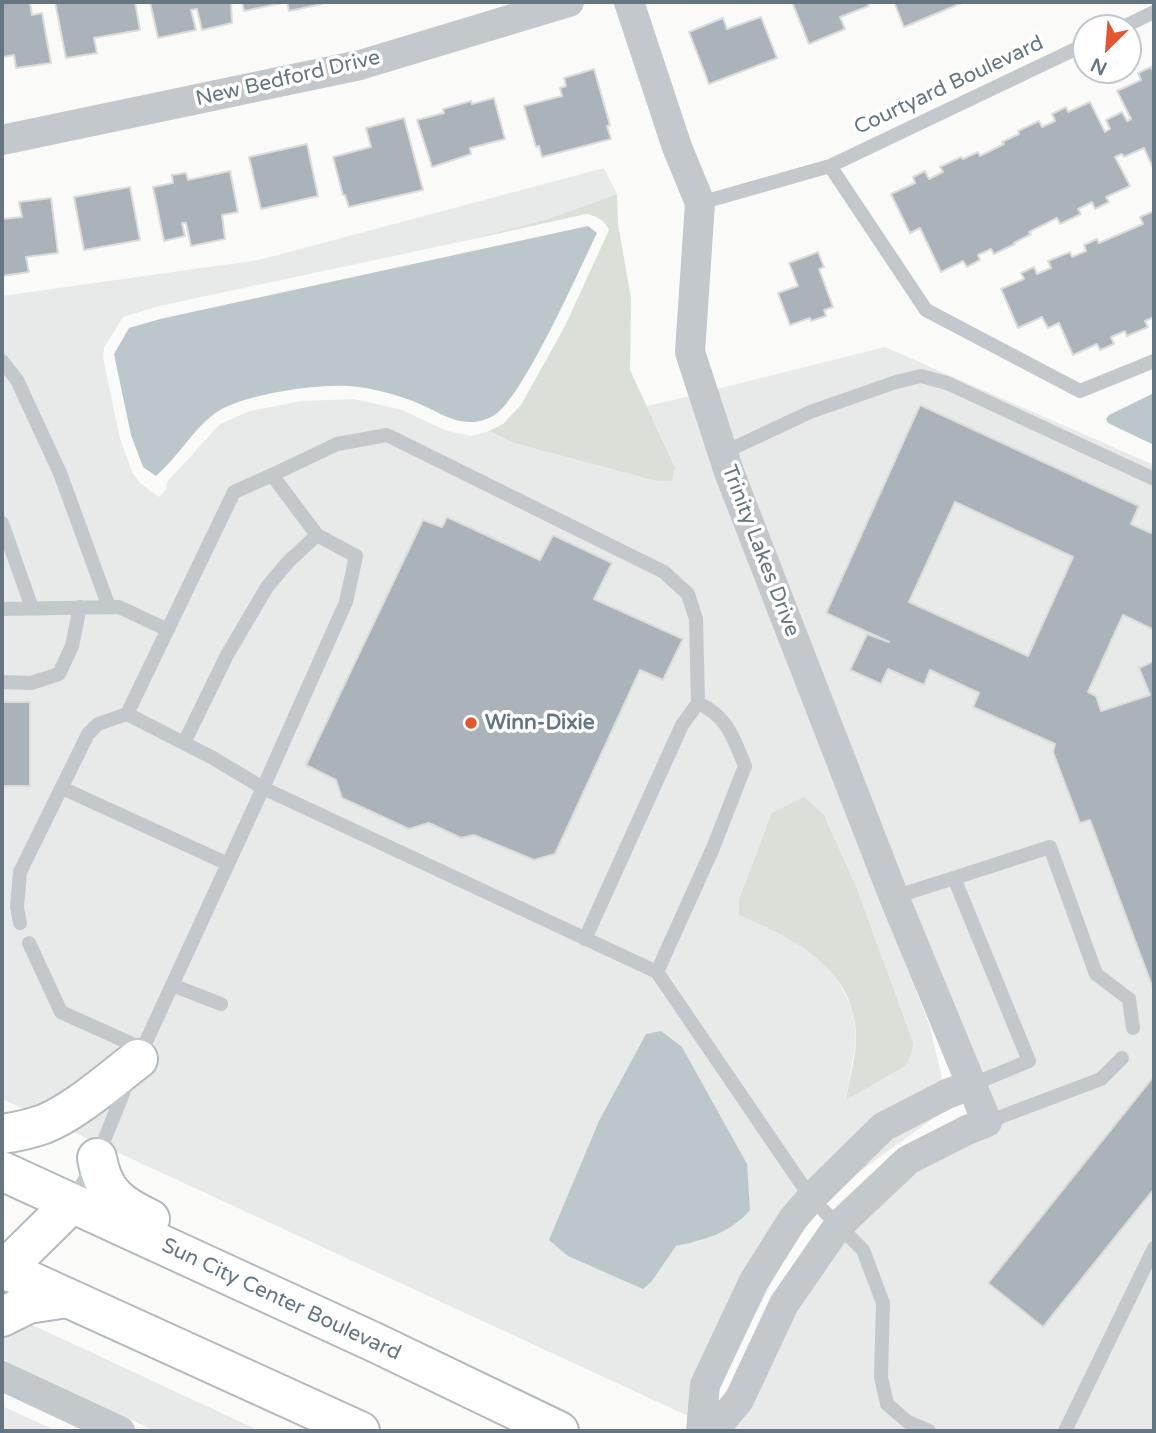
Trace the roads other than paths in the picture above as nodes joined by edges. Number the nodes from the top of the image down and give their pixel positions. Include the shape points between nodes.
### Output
1 (569, 2) edge
2 (629, 2) edge
3 (1072, 51) edge
4 (2, 140) edge
5 (830, 166) junction
6 (700, 203) junction
7 (2, 361) edge
8 (1154, 361) edge
9 (723, 453) junction
10 (272, 475) junction
11 (1154, 480) edge
12 (2, 523) edge
13 (317, 535) junction
14 (32, 607) junction
15 (80, 607) junction
16 (109, 607) junction
17 (2, 609) edge
18 (168, 630) junction
19 (2, 682) edge
20 (698, 702) junction
21 (127, 714) junction
22 (184, 743) junction
23 (62, 788) junction
24 (263, 788) junction
25 (228, 864) junction
26 (954, 878) junction
27 (894, 897) junction
28 (20, 923) dead end
29 (585, 939) junction
30 (29, 943) dead end
31 (657, 972) junction
32 (172, 985) junction
33 (221, 1004) dead end
34 (1133, 1028) dead end
35 (140, 1054) junction
36 (1122, 1058) dead end
37 (971, 1085) junction
38 (987, 1122) junction
39 (2, 1134) edge
40 (97, 1158) junction
41 (2, 1171) edge
42 (811, 1198) junction
43 (72, 1203) junction
44 (838, 1226) junction
45 (1154, 1248) edge
46 (2, 1270) edge
47 (66, 1298) junction
48 (2, 1317) edge
49 (376, 1343) junction
50 (2, 1376) edge
51 (120, 1431) edge
52 (360, 1431) edge
53 (559, 1431) edge
54 (701, 1431) edge
55 (713, 1431) edge
56 (929, 1431) edge
57 (1065, 1431) edge

1 - 4 street, New Bedford Drive via 359,65
2 - 6 street, Trinity Lakes Drive
3 - 5 lane, Courtyard Boulevard
5 - 6 lane, Courtyard Boulevard
5 - 8 lane via 926,310 1080,391
6 - 9 street, Trinity Lakes Drive via 690,352
7 - 16 lane via 17,380 60,473
9 - 11 lane via 810,412 921,376 947,383
9 - 27 street, Trinity Lakes Drive
10 - 13 lane
10 - 18 lane via 234,492
10 - 20 lane via 337,443 387,435 664,572 688,594 696,619
12 - 14 lane
13 - 22 lane via 267,587
13 - 24 lane via 356,556 346,602
14 - 15 lane
14 - 17 lane
15 - 16 lane
15 - 19 lane via 72,646 59,674 31,683
16 - 18 lane via 119,607
18 - 21 lane
20 - 29 lane via 682,726
20 - 31 lane via 713,710 730,730 745,766
21 - 22 lane
21 - 23 lane via 98,724 88,734
22 - 24 lane
23 - 25 lane
23 - 28 lane via 20,872
24 - 25 lane
24 - 29 lane
25 - 32 lane
26 - 27 lane
26 - 34 lane via 1050,847 1096,974 1129,999
26 - 37 lane via 1029,1061
27 - 37 street, Trinity Lakes Drive
29 - 31 lane
30 - 35 lane via 61,1012
31 - 42 lane
32 - 33 lane
32 - 35 lane
35 - 39 main road via 47,1123
35 - 40 lane
36 - 38 lane via 1101,1079
37 - 38 street, Trinity Lakes Drive
37 - 42 street via 883,1127
38 - 44 street via 908,1160
40 - 43 lane
40 - 49 main road via 105,1187 134,1211 310,1296
41 - 43 main road, Sun City Center Boulevard
42 - 44 lane
42 - 54 street via 748,1292 705,1385
43 - 46 main road
43 - 49 main road, Sun City Center Boulevard
44 - 55 street via 784,1304 739,1400
44 - 56 lane via 863,1250 883,1303 881,1377 887,1404 908,1422
45 - 57 lane
46 - 47 main road
47 - 48 main road via 28,1304
47 - 52 main road
49 - 53 main road, Sun City Center Boulevard
50 - 51 street

